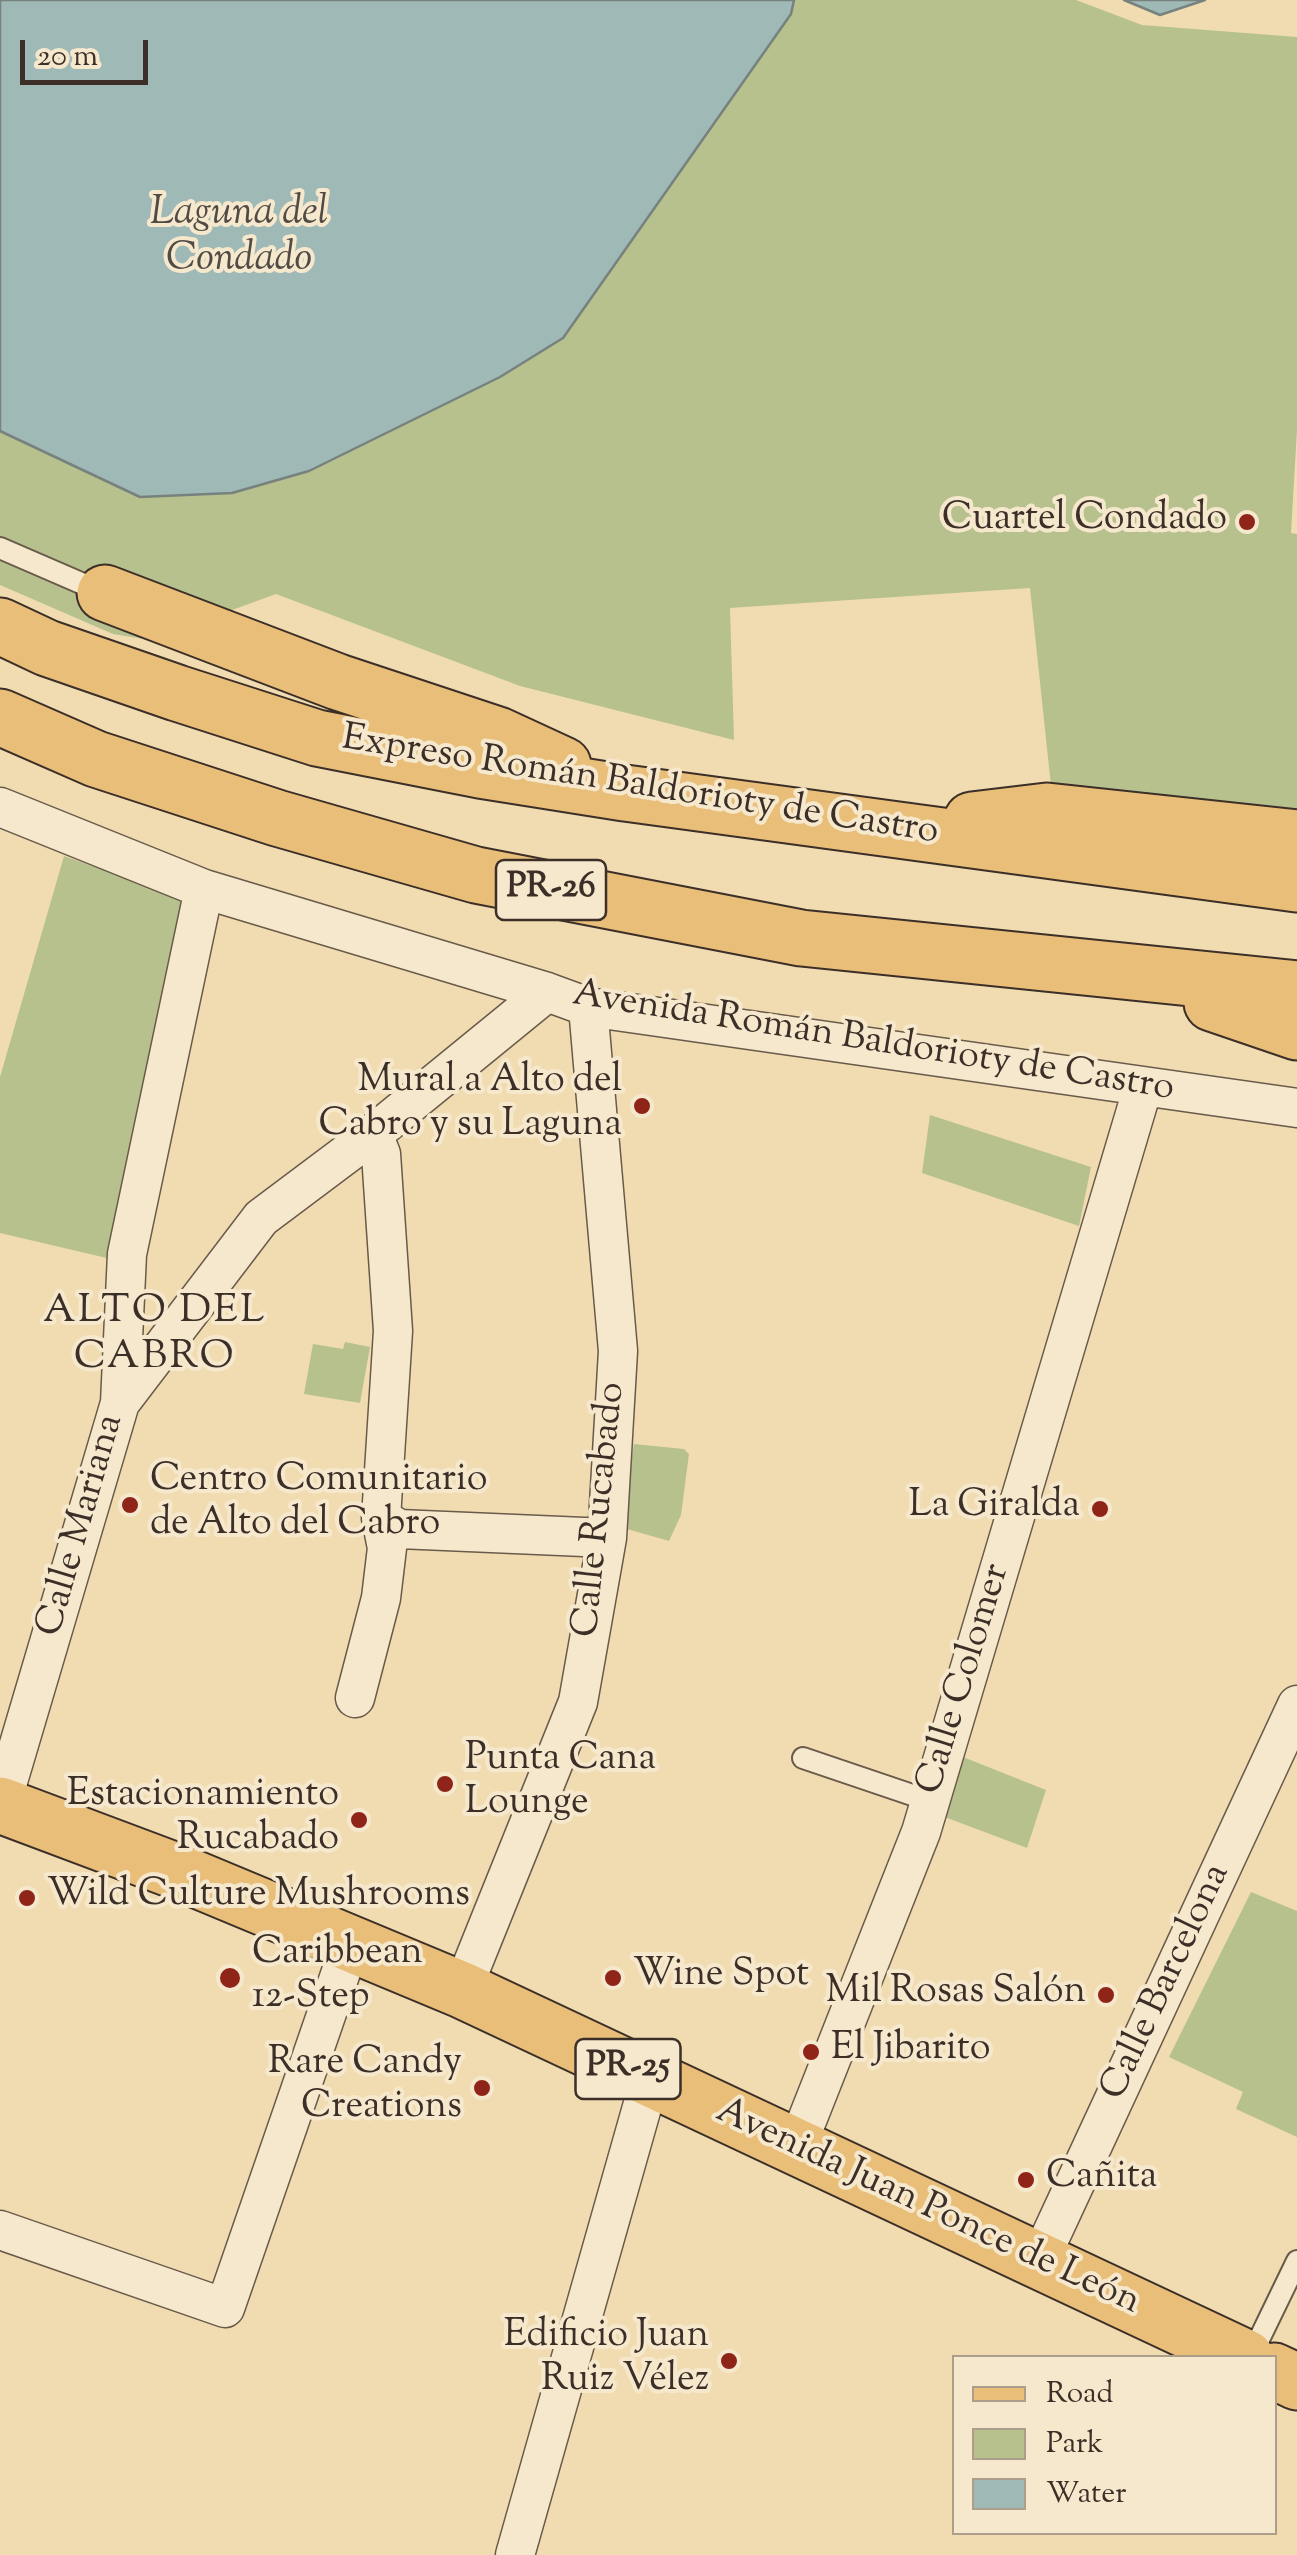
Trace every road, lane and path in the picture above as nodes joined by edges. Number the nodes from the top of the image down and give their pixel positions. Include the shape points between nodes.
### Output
1 (0, 548) edge
2 (105, 593) joint
3 (0, 626) edge
4 (0, 717) edge
5 (625, 793) junction
6 (0, 807) edge
7 (900, 830) junction
8 (1297, 838) edge
9 (1297, 884) edge
10 (204, 889) junction
11 (1124, 973) junction
12 (1297, 989) edge
13 (547, 992) junction
14 (588, 1008) junction
15 (1297, 1032) edge
16 (1143, 1087) junction
17 (1297, 1108) edge
18 (373, 1134) junction
19 (120, 1403) junction
20 (382, 1518) junction
21 (607, 1538) junction
22 (355, 1698) dead end
23 (1297, 1706) edge
24 (803, 1758) dead end
25 (930, 1801) junction
26 (1, 1805) edge
27 (351, 1944) junction
28 (462, 1990) junction
29 (650, 2079) junction
30 (796, 2148) junction
31 (0, 2230) edge
32 (1040, 2261) junction
33 (1297, 2261) edge
34 (1242, 2355) edge
35 (1250, 2355) edge
36 (516, 2555) edge

1 - 2 lane
2 - 5 main road via 498,735
3 - 5 main road, Expreso Román Baldorioty de Castro via 317,738
4 - 11 main road, PR-26 via 114,765 476,875 801,938
5 - 7 main road, Expreso Román Baldorioty de Castro
6 - 10 street, Avenida Román Baldorioty de Castro
7 - 8 main road via 1047,811
7 - 9 main road, Expreso Román Baldorioty de Castro
10 - 13 street, Avenida Román Baldorioty de Castro
10 - 19 street, Calle Mariana via 127,1254
11 - 12 main road, PR-26
11 - 15 main road
13 - 14 street, Avenida Román Baldorioty de Castro
13 - 18 street
14 - 16 street, Avenida Román Baldorioty de Castro
14 - 21 street, Calle Rucabado via 618,1351
16 - 17 street, Avenida Román Baldorioty de Castro
16 - 25 street, Calle Colomer
18 - 19 street via 261,1218
18 - 20 street via 381,1154 392,1331
19 - 26 street, Calle Mariana
20 - 21 street via 399,1529
20 - 22 street via 387,1548 381,1598
21 - 28 street, Calle Rucabado via 578,1702
23 - 32 street, Calle Barcelona
24 - 25 lane
25 - 30 street, Calle Colomer
26 - 27 main road, Avenida Juan Ponce de León / PR-25
27 - 28 main road, Avenida Juan Ponce de León / PR-25
27 - 31 street via 224,2308
28 - 29 main road, Avenida Juan Ponce de León / PR-25
29 - 30 main road, Avenida Juan Ponce de León / PR-25
29 - 36 street
30 - 32 main road, Avenida Juan Ponce de León / PR-25
32 - 34 main road, Avenida Juan Ponce de León / PR-25
33 - 35 lane

